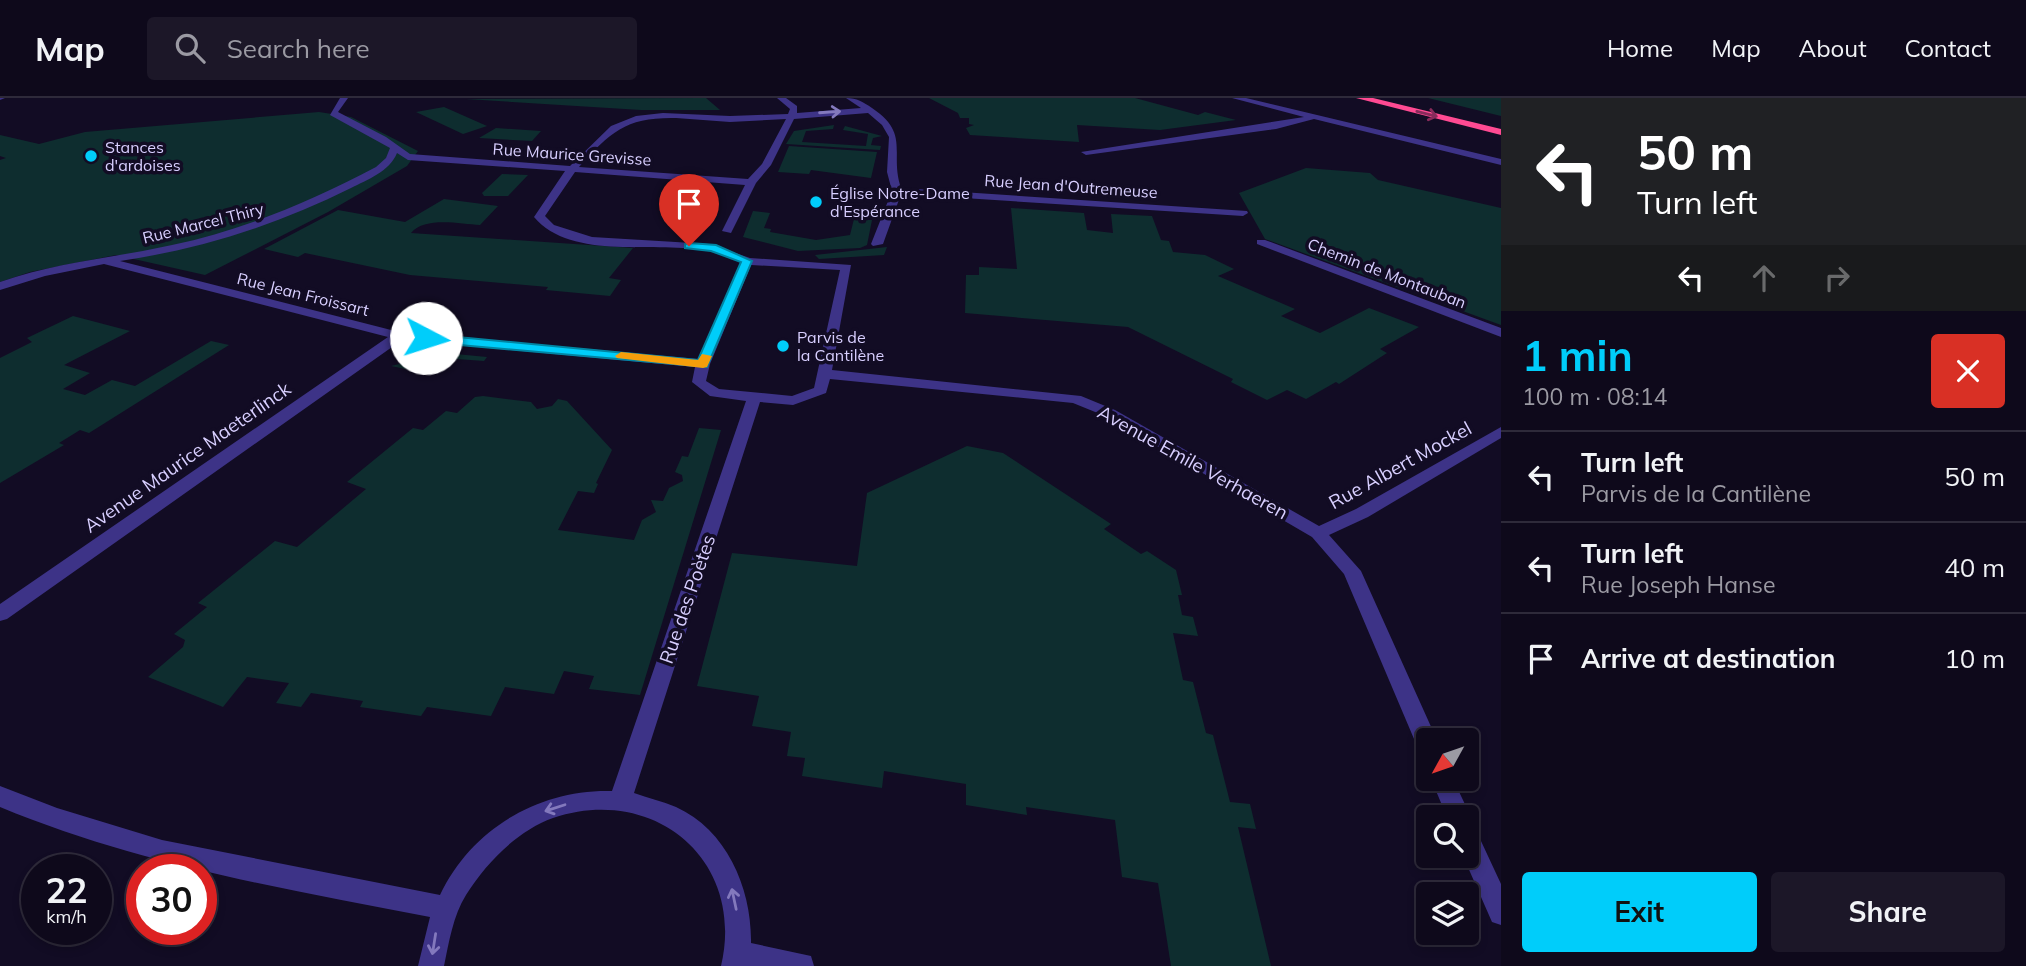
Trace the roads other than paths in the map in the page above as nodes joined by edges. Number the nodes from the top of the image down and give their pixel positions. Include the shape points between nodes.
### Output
1 (344, 98) edge
2 (781, 98) edge
3 (850, 98) edge
4 (1236, 98) edge
5 (1360, 98) edge
6 (1405, 98) edge
7 (869, 110) junction
8 (792, 115) junction
9 (1314, 117) junction
10 (1501, 121) edge
11 (1501, 132) edge
12 (1327, 134) dead end
13 (394, 149) junction
14 (1086, 152) dead end
15 (1501, 162) edge
16 (574, 170) junction
17 (751, 181) junction
18 (897, 191) junction
19 (1243, 214) dead end
20 (727, 231) dead end
21 (1261, 242) dead end
22 (877, 244) dead end
23 (747, 261) junction
24 (108, 262) junction
25 (0, 286) edge
26 (1501, 333) edge
27 (399, 335) junction
28 (703, 364) junction
29 (826, 374) junction
30 (754, 399) junction
31 (1501, 432) edge
32 (1318, 533) junction
33 (0, 614) edge
34 (1420, 728) edge
35 (0, 796) edge
36 (620, 800) junction
37 (1479, 863) edge
38 (444, 908) junction
39 (1501, 913) edge
40 (736, 960) edge
41 (431, 966) edge
42 (801, 966) edge

1 - 13 street, Rue Maurice Grevisse via 332,113
2 - 8 street via 794,108
3 - 7 street
4 - 9 street
5 -> 11 highway
6 - 10 highway
8 -> 7 street
7 - 18 street via 886,123 894,142 890,169
8 - 16 street via 636,118 612,127
8 - 17 street via 766,165
9 - 12 street
9 - 14 street
9 - 15 street
13 - 16 street, Rue Maurice Grevisse via 426,160
13 - 24 street, Rue Marcel Thiry via 379,169 273,221
16 - 17 street, Rue Maurice Grevisse
16 - 23 street via 542,209 539,217 549,229 584,238 712,248
17 - 20 street
18 - 19 street, Rue Jean d'Outremeuse
18 - 22 street
21 - 26 street, Chemin de Montauban
23 - 28 street
23 - 29 street via 847,267
24 - 25 street, Rue Marcel Thiry via 35,274
24 - 27 street, Rue Jean Froissart
27 - 28 street, Rue Jean Froissart
27 - 33 street, Avenue Maurice Maeterlinck
28 - 30 street via 699,382 715,393
29 - 30 street via 821,390 793,401
29 - 32 street, Avenue Emile Verhaeren via 1076,399 1110,413
30 - 36 street, Rue des Poètes
31 - 32 street, Rue Albert Mockel via 1362,513
32 - 34 street, Avenue Emile Verhaeren via 1352,571
35 - 38 street via 52,820 159,851
36 -> 38 street via 564,804 508,830 460,878
40 -> 36 street via 737,917 730,882 702,838 651,807
37 - 39 street
38 -> 41 street via 433,938
40 - 42 street

